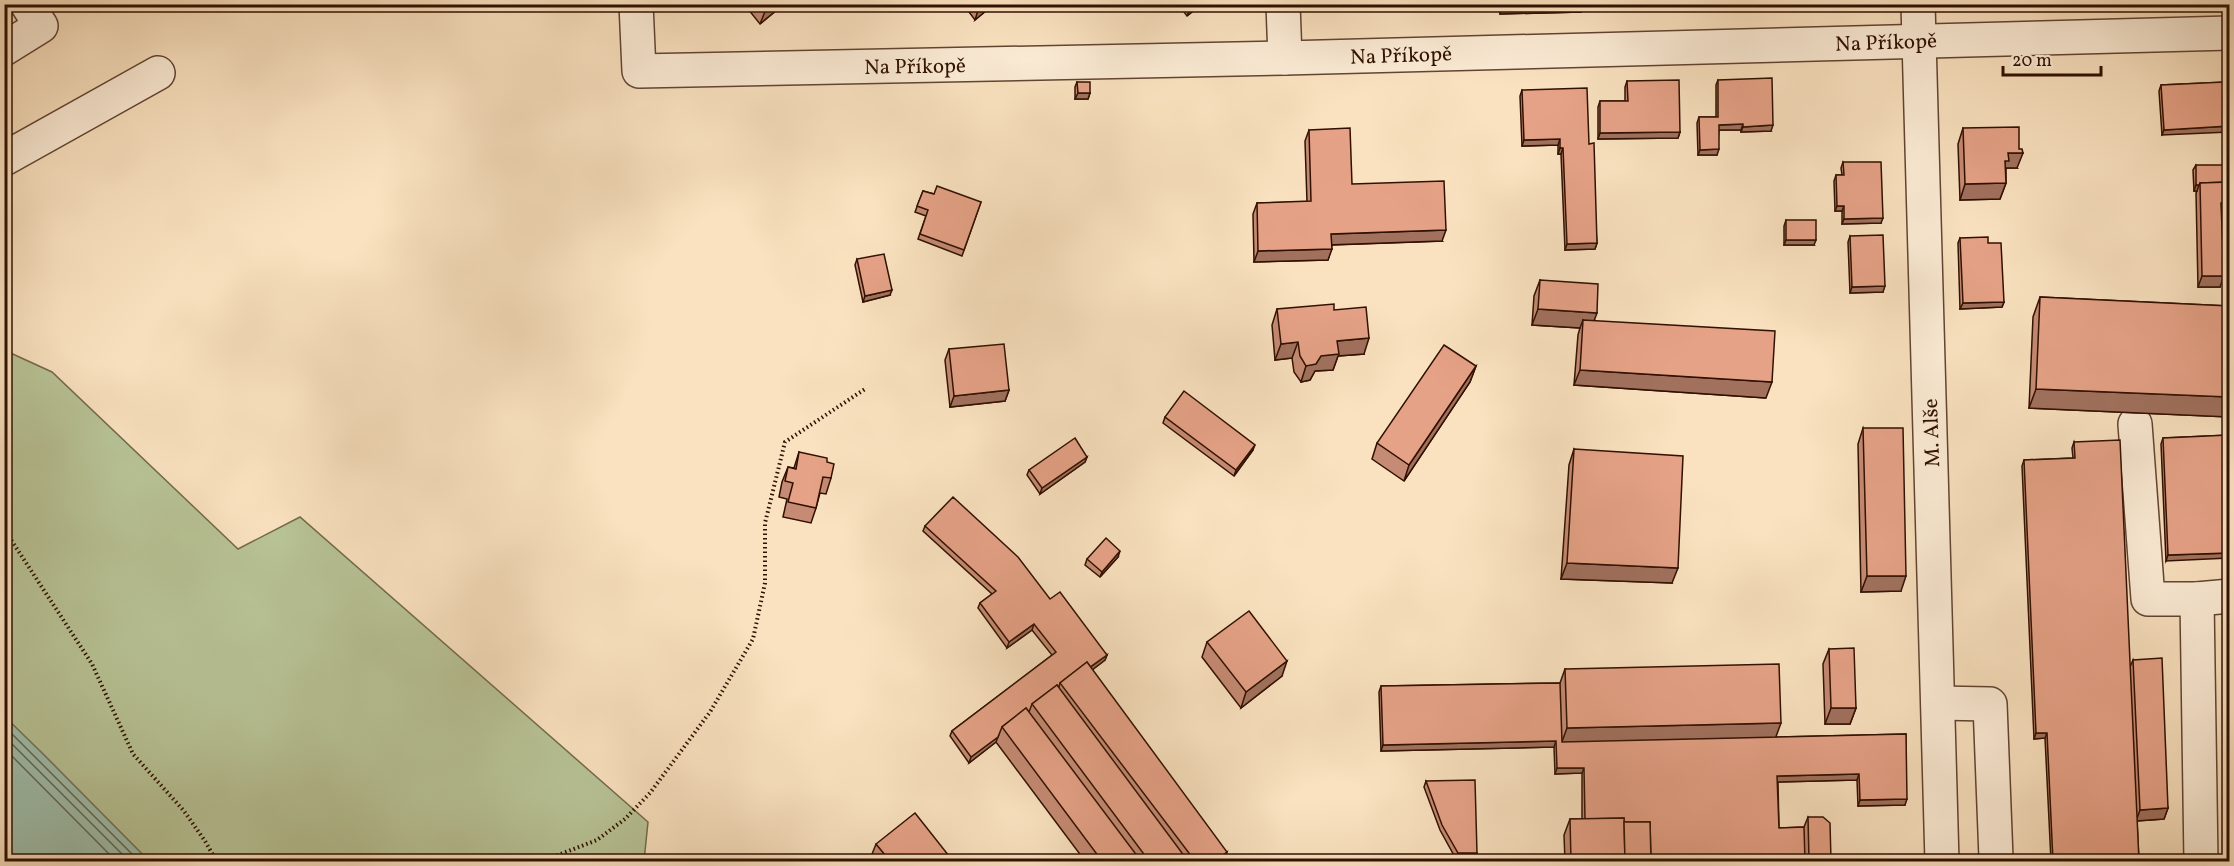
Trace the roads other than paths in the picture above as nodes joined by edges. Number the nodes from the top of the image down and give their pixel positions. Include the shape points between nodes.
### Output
1 (27, 4) edge
2 (636, 4) edge
3 (1283, 4) edge
4 (1918, 4) edge
5 (2229, 33) edge
6 (1919, 41) junction
7 (4, 49) edge
8 (1285, 58) junction
9 (158, 73) dead end
10 (4, 159) edge
11 (2135, 424) dead end
12 (2229, 596) edge
13 (2197, 599) junction
14 (1938, 703) junction
15 (1996, 858) dead end
16 (1942, 861) edge
17 (2201, 861) edge

1 - 7 street via 41,26
2 - 8 street, Na Příkopě via 639,71
3 - 8 street
4 - 6 street, M. Alše
5 - 6 street, Na Příkopě
6 - 8 street, Na Příkopě
6 - 14 street, M. Alše
9 - 10 street
11 - 13 street via 2148,599
12 - 13 street
13 - 17 street
14 - 15 street via 1990,704
14 - 16 street, M. Alše

